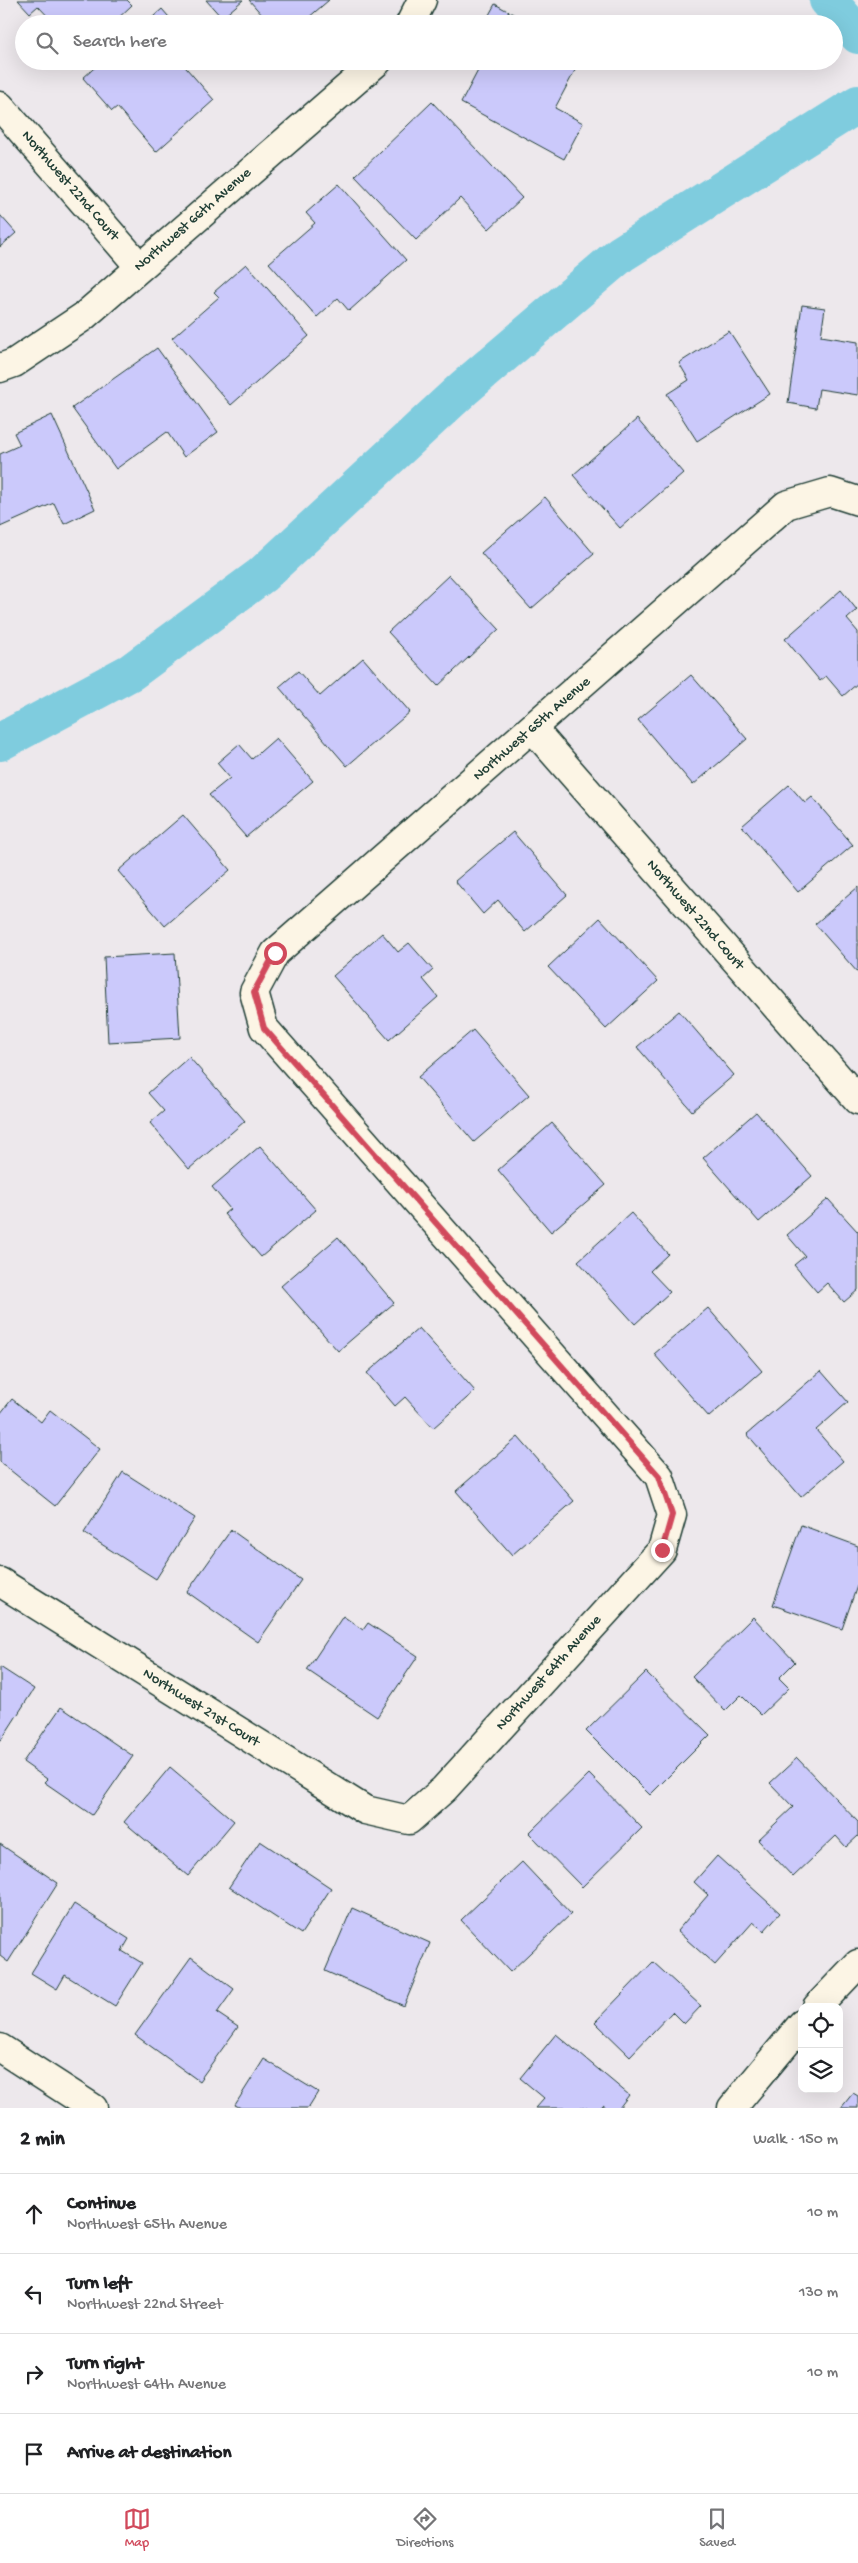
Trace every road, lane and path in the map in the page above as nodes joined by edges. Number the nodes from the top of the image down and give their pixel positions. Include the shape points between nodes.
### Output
1 (422, 0) edge
2 (414, 15) edge
3 (368, 70) edge
4 (0, 106) edge
5 (139, 266) junction
6 (0, 368) edge
7 (858, 501) edge
8 (533, 729) junction
9 (858, 1100) edge
10 (672, 1515) joint
11 (0, 1582) edge
12 (409, 1820) joint
13 (858, 1964) edge
14 (821, 2003) edge
15 (798, 2029) edge
16 (0, 2048) edge
17 (93, 2108) edge
18 (732, 2108) edge

1 - 2 street
3 - 5 street, Northwest 66th Avenue
4 - 5 street, Northwest 22nd Court
5 - 6 street, Northwest 66th Avenue via 83,317 14,363
7 - 8 street, Northwest 65th Avenue via 830,492 786,505
8 - 9 street, Northwest 22nd Court
8 - 10 street, Northwest 65th Avenue via 275,953 254,992 264,1028 659,1476
10 - 12 street, Northwest 64th Avenue via 662,1550 444,1788
11 - 12 street, Northwest 21st Court via 365,1810
13 - 14 street
15 - 18 street
16 - 17 street

